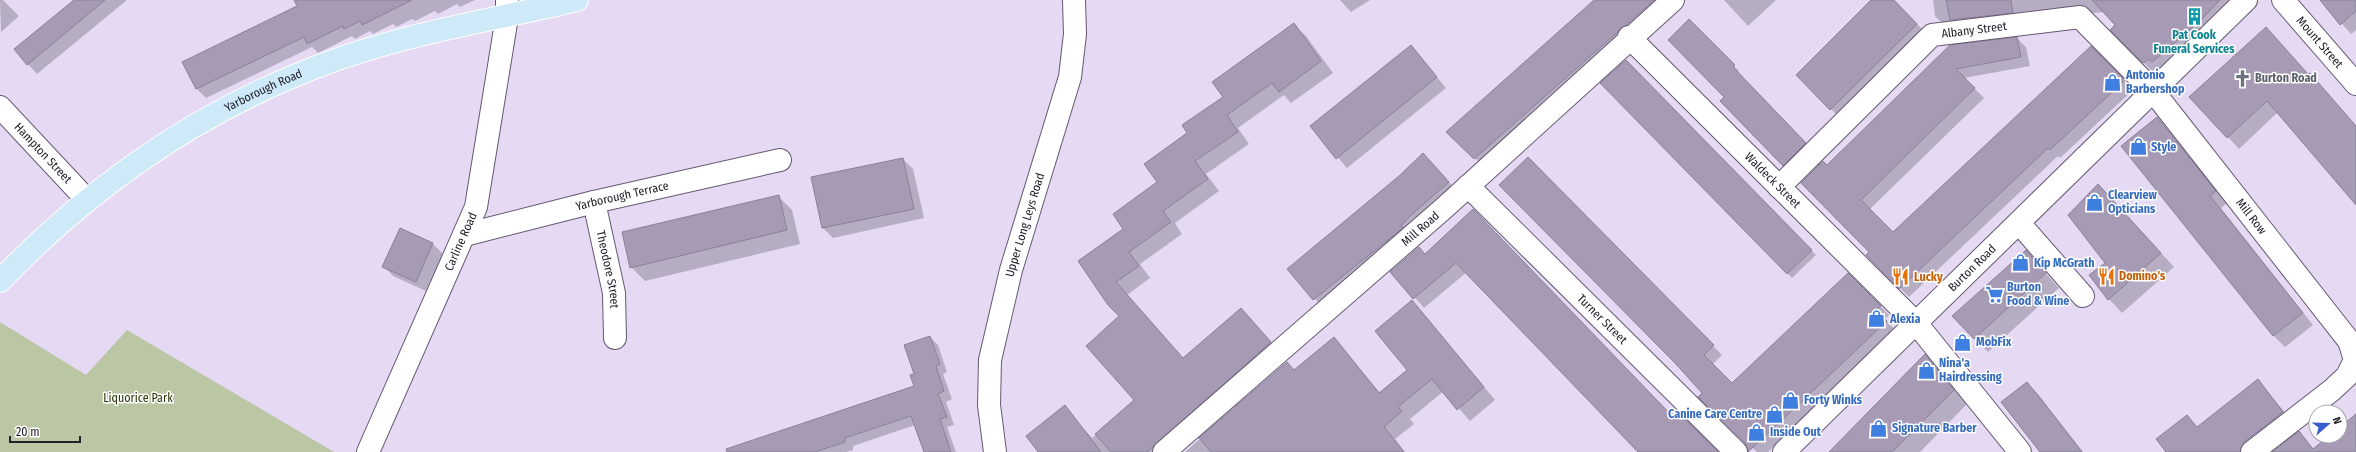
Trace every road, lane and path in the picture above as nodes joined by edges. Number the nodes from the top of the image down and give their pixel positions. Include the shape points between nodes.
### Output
1 (577, 0) edge
2 (1074, 0) edge
3 (1673, 0) edge
4 (2246, 0) edge
5 (2283, 0) edge
6 (552, 3) edge
7 (507, 8) edge
8 (1630, 37) junction
9 (2356, 84) edge
10 (2153, 91) junction
11 (0, 107) edge
12 (780, 160) dead end
13 (1468, 186) junction
14 (1779, 188) junction
15 (87, 200) junction
16 (594, 202) junction
17 (2019, 223) junction
18 (464, 235) junction
19 (0, 281) edge
20 (2083, 296) dead end
21 (1916, 323) junction
22 (615, 338) dead end
23 (368, 452) edge
24 (995, 452) edge
25 (1164, 452) edge
26 (1736, 452) edge
27 (1784, 452) edge
28 (2020, 452) edge
29 (2252, 452) edge

1 - 6 main road, Yarborough Road
2 - 24 street, Upper Long Leys Road via 1075,34 1070,77 1011,270 990,360 989,404
3 - 8 street, Mill Road
4 - 10 street, Burton Road
5 - 9 street, Mount Street
6 - 7 main road, Yarborough Road
7 - 15 main road, Yarborough Road via 338,59 277,83 184,130 136,162
7 - 18 street, Carline Road via 476,206
8 - 13 street, Mill Road
8 - 14 street, Waldeck Street
10 - 14 street, Albany Street via 2080,17 1932,35
10 - 17 street, Burton Road
10 - 29 street, Mill Row via 2349,341 2355,360 2347,376 2332,390
11 - 15 street, Hampton Street
12 - 16 street, Yarborough Terrace
13 - 25 street, Mill Road
13 - 26 street, Turner Street
14 - 21 street, Waldeck Street
15 - 19 main road, Yarborough Road via 26,253
16 - 18 street, Yarborough Terrace
16 - 22 street, Theodore Street via 614,293
17 - 20 street
17 - 21 street, Burton Road
18 - 23 street, Carline Road
21 - 27 street, Burton Road
21 - 28 street, Waldeck Street

